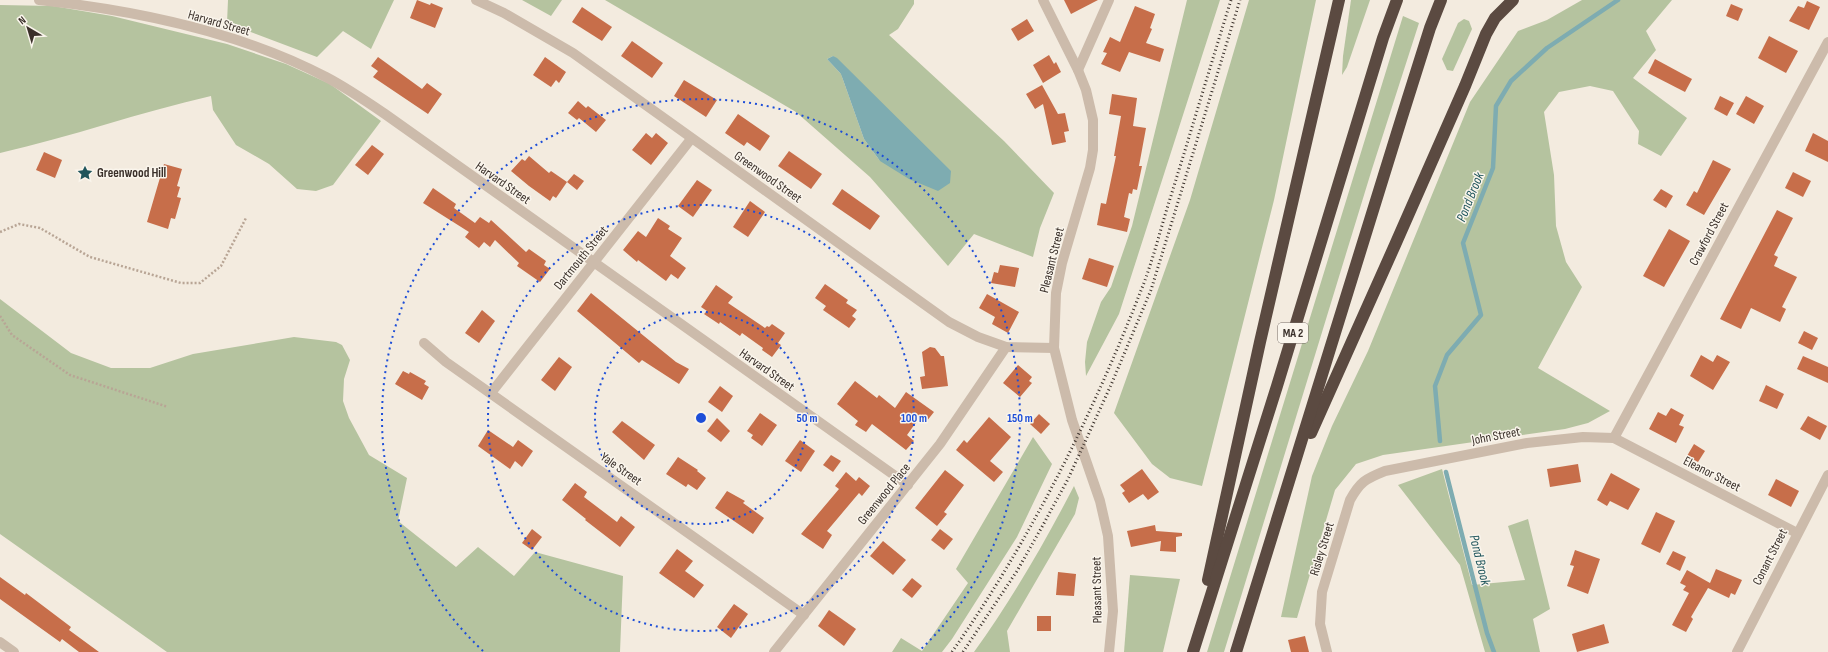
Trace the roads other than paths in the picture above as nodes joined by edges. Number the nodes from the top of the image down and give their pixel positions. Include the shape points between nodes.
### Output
1 (39, 0) edge
2 (476, 0) edge
3 (1043, 0) edge
4 (1109, 0) edge
5 (1339, 0) edge
6 (1397, 0) edge
7 (1441, 0) edge
8 (1513, 0) edge
9 (1828, 42) edge
10 (1078, 70) junction
11 (691, 139) junction
12 (594, 263) junction
13 (424, 343) dead end
14 (1006, 347) junction
15 (1054, 348) junction
16 (491, 393) junction
17 (1614, 438) junction
18 (1385, 471) joint
19 (1828, 475) edge
20 (1290, 478) junction
21 (908, 485) junction
22 (1797, 533) junction
23 (804, 615) junction
24 (0, 642) edge
25 (14, 652) edge
26 (774, 652) edge
27 (1109, 652) edge
28 (1193, 652) edge
29 (1236, 652) edge
30 (1327, 652) edge
31 (1737, 652) edge

1 - 12 street, Harvard Street via 102,9 196,29 269,52 308,68 339,84 385,114
2 - 11 street, Greenwood Street via 504,12 562,46
3 - 10 street, Pleasant Street
4 - 10 street
5 - 28 highway via 1260,342
6 - 28 highway, MA 2
7 - 20 highway via 1430,28
8 - 20 highway via 1495,18 1486,34
9 - 17 street, Crawford Street
10 - 15 street, Pleasant Street via 1092,113 1093,150 1058,279
11 - 12 street, Dartmouth Street
11 - 14 street, Greenwood Street via 933,312 978,337
12 - 16 street, Dartmouth Street
12 - 21 street, Harvard Street
13 - 16 street, Yale Street
14 - 15 street, Greenwood Street
14 - 21 street, Greenwood Place via 940,444
15 - 27 street, Pleasant Street via 1072,420 1100,502 1108,536 1113,610
16 - 23 street, Yale Street
17 - 18 street, John Street via 1583,436 1527,443
17 - 22 street, Eleanor Street
18 - 30 street, Risley Street via 1369,477 1360,484 1348,507 1322,592 1320,624
19 - 22 street, Conant Street
20 - 29 highway
21 - 23 street, Greenwood Place
22 - 31 street, Conant Street
23 - 26 street, Greenwood Place
24 - 25 street

